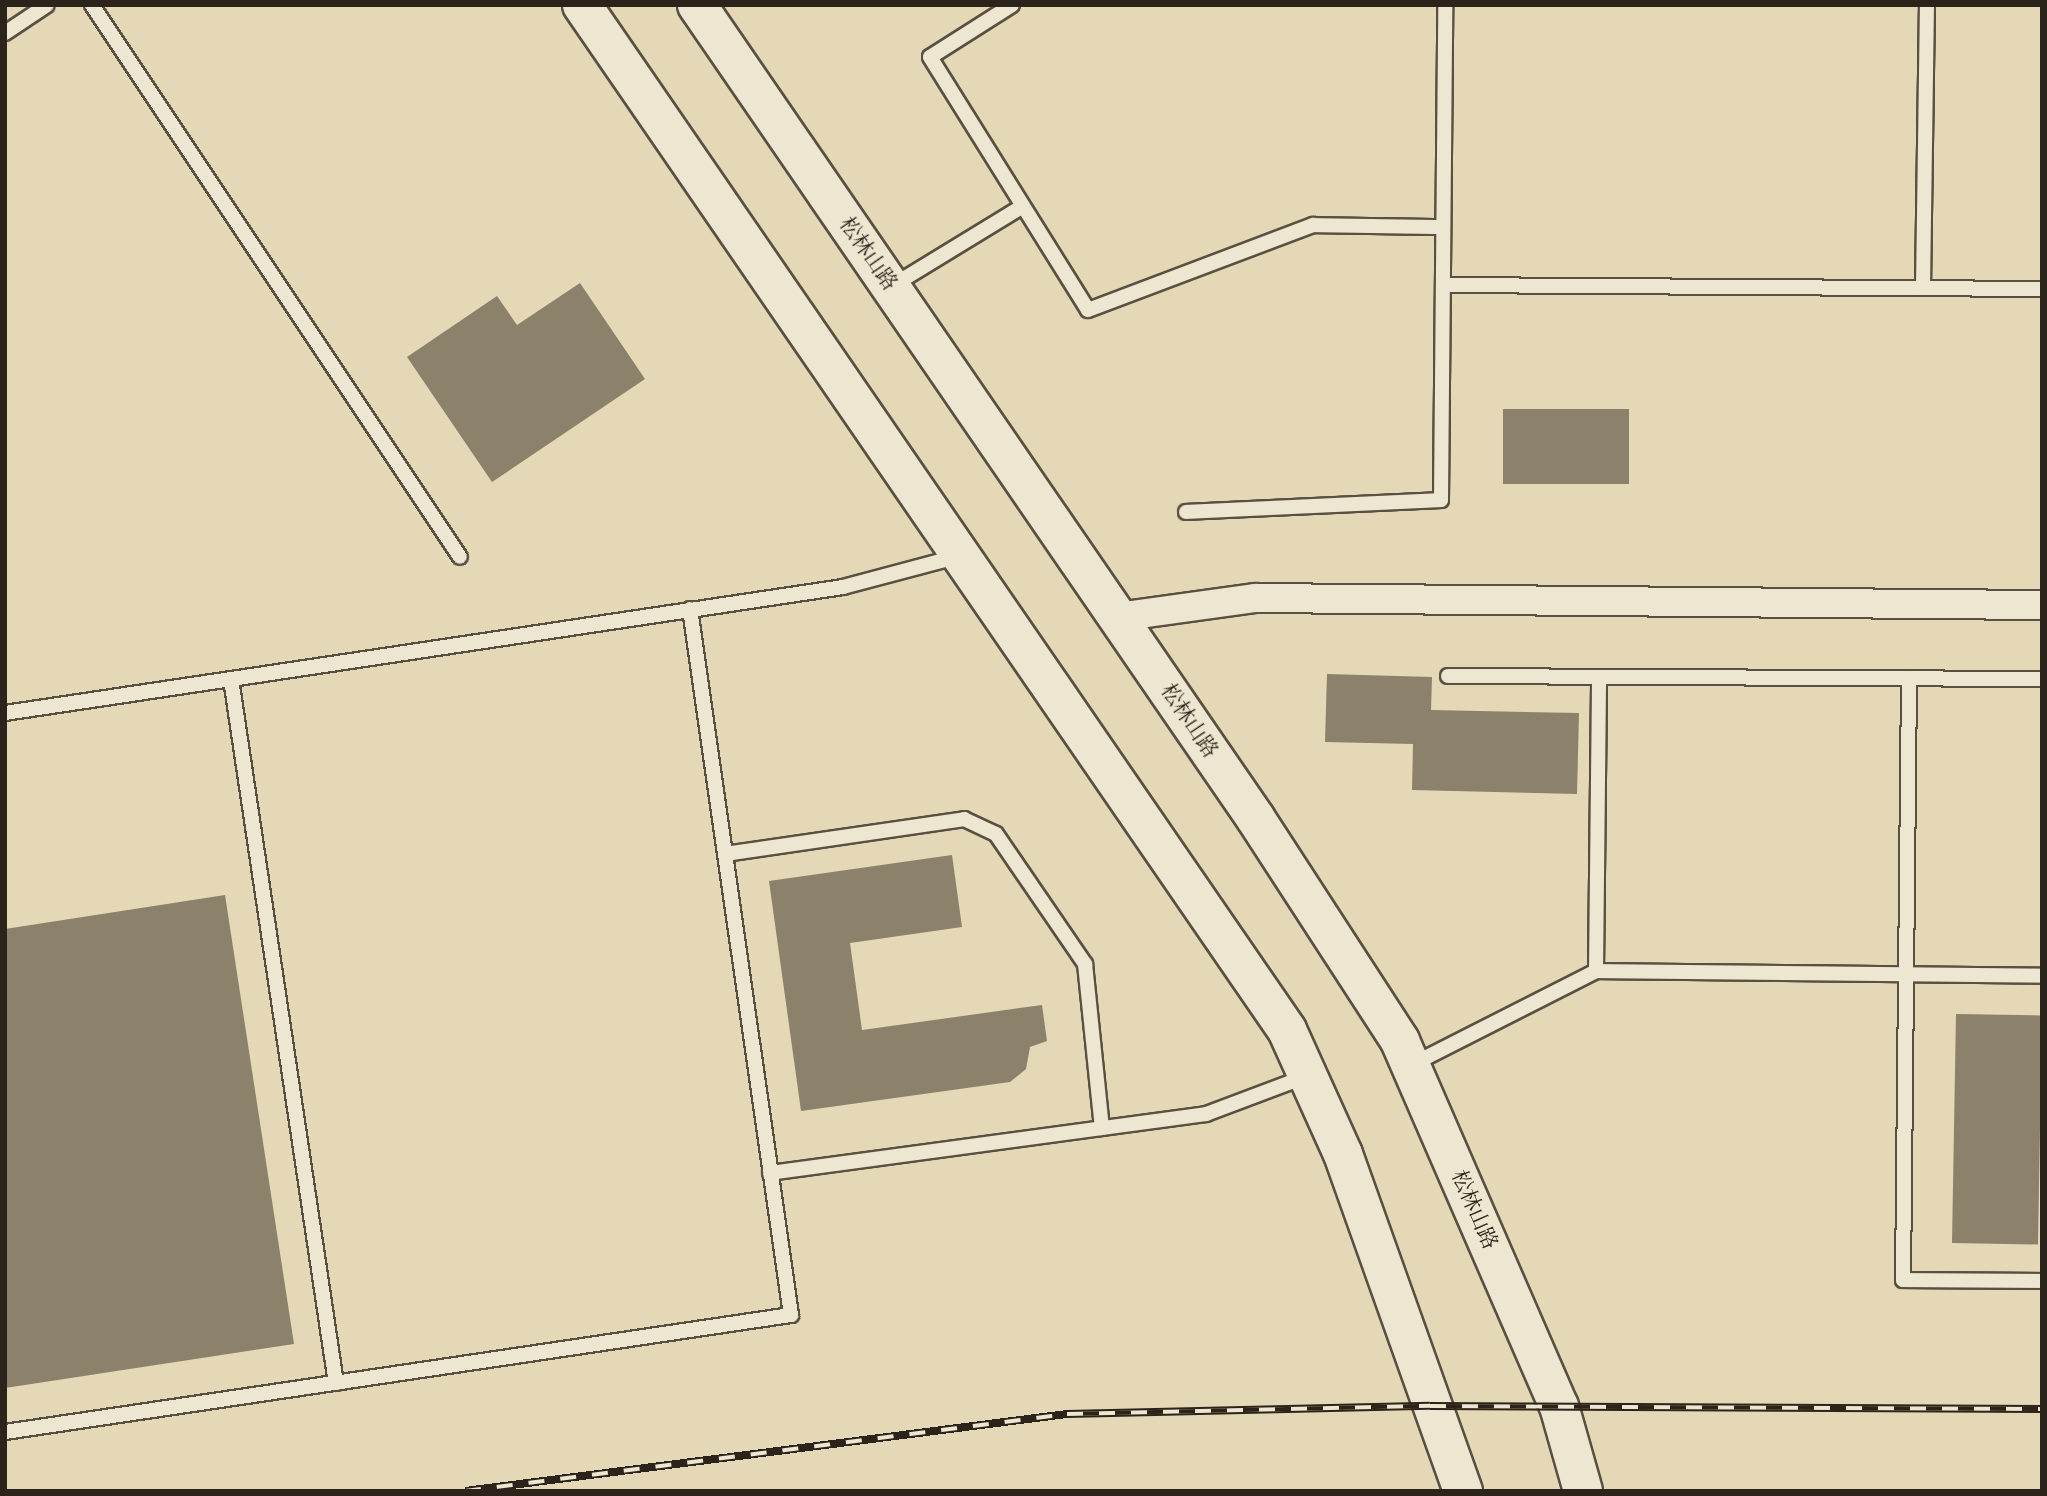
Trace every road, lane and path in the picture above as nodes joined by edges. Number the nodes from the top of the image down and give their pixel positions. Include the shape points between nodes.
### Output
1 (47, 5) edge
2 (92, 5) edge
3 (582, 5) edge
4 (697, 5) edge
5 (1012, 5) edge
6 (1445, 5) edge
7 (1927, 5) edge
8 (5, 33) edge
9 (1023, 206) junction
10 (1443, 227) junction
11 (1443, 285) junction
12 (891, 287) junction
13 (1923, 288) junction
14 (2042, 289) edge
15 (1186, 512) dead end
16 (960, 555) junction
17 (460, 557) dead end
18 (2042, 605) edge
19 (690, 609) junction
20 (1118, 617) junction
21 (1448, 676) dead end
22 (1599, 677) junction
23 (1909, 678) junction
24 (231, 679) junction
25 (2042, 679) edge
26 (5, 713) edge
27 (725, 854) junction
28 (1596, 971) junction
29 (1906, 975) junction
30 (2042, 976) edge
31 (1410, 1065) junction
32 (1307, 1076) junction
33 (1101, 1128) junction
34 (770, 1173) junction
35 (2042, 1281) edge
36 (336, 1383) junction
37 (5, 1432) edge
38 (1463, 1491) edge
39 (1583, 1491) edge

1 - 8 lane
2 - 17 lane
3 - 16 street
4 - 12 street, 松林山路
5 - 9 lane via 930,57
6 - 10 lane
7 - 13 lane
9 - 10 lane via 1088,310 1313,225
9 - 12 lane
10 - 11 lane
11 - 13 lane
11 - 15 lane via 1441,500
12 - 20 street, 松林山路
13 - 14 lane
16 - 19 lane via 843,587
16 - 32 street via 1286,1030
18 - 20 street via 1255,598
19 - 24 lane
19 - 27 lane
20 - 31 street, 松林山路 via 1256,819
21 - 22 lane
22 - 23 lane
22 - 28 lane
23 - 25 lane
23 - 29 lane
24 - 26 lane
24 - 36 lane
27 - 33 lane via 964,819 996,834 1085,964
27 - 34 lane
28 - 29 lane
28 - 31 lane
29 - 30 lane
29 - 35 lane via 1903,1280
31 - 39 street, 松林山路 via 1559,1406
32 - 33 lane via 1206,1114
32 - 38 street via 1343,1154
33 - 34 lane
34 - 36 lane via 791,1315
36 - 37 lane

